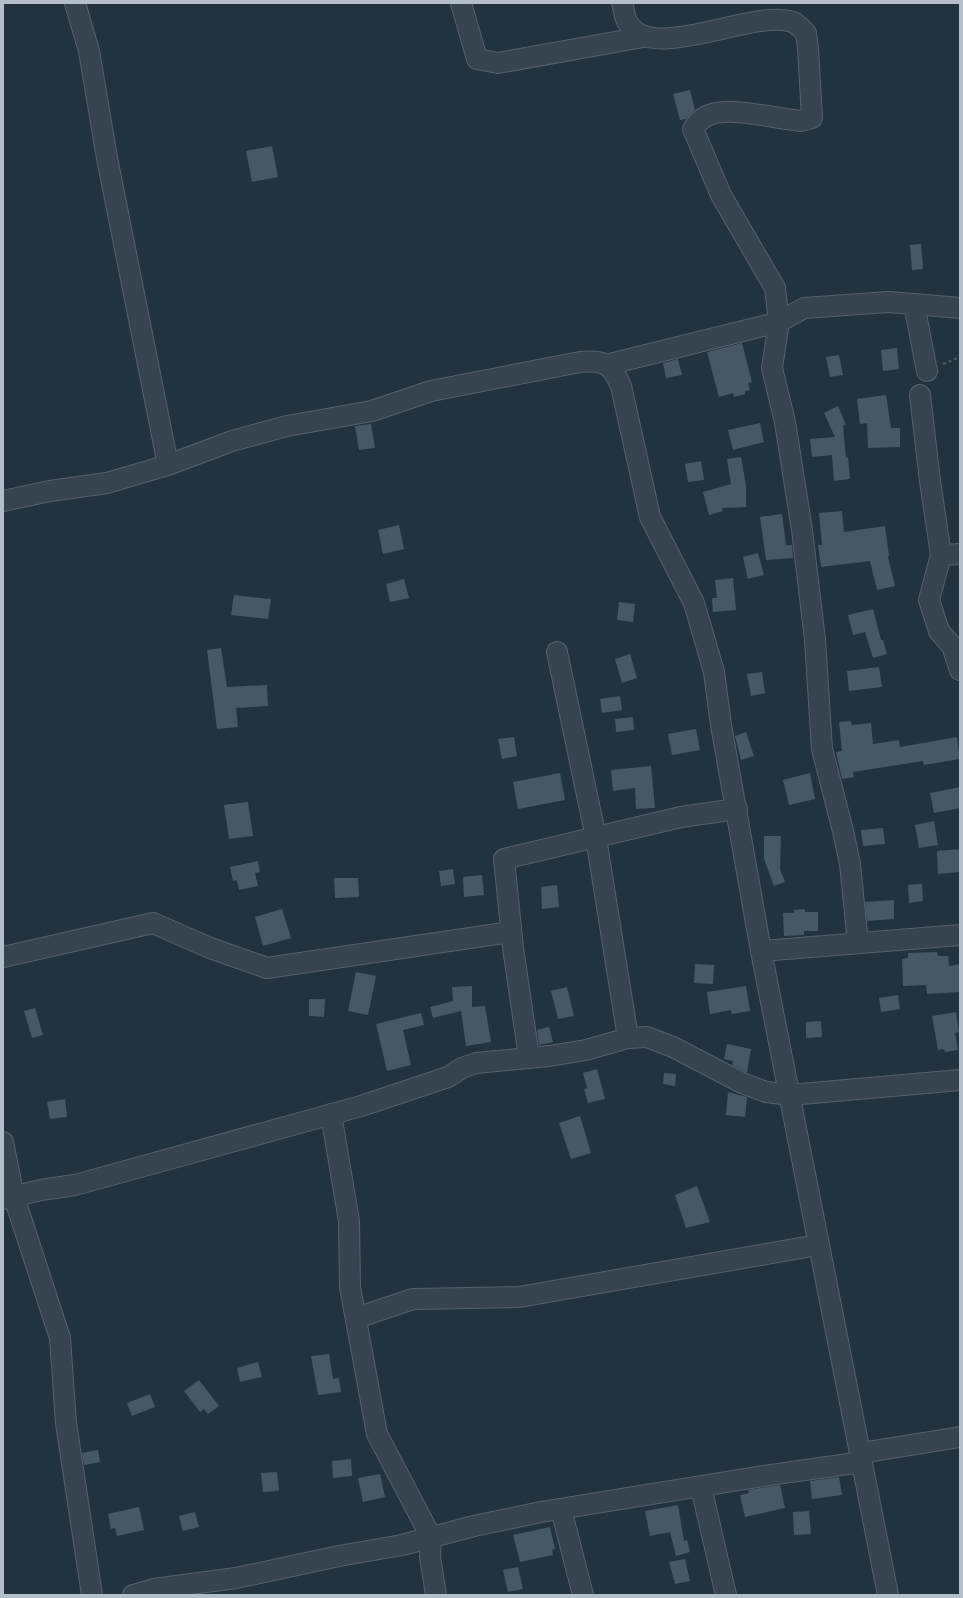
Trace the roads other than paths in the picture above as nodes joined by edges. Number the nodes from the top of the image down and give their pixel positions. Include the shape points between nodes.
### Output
1 (76, 3) edge
2 (461, 3) edge
3 (622, 3) edge
4 (643, 37) junction
5 (914, 304) junction
6 (960, 308) edge
7 (779, 322) junction
8 (606, 365) junction
9 (927, 371) dead end
10 (920, 395) dead end
11 (168, 465) junction
12 (3, 501) edge
13 (951, 555) edge
14 (557, 652) dead end
15 (960, 670) edge
16 (737, 809) junction
17 (596, 838) junction
18 (511, 932) junction
19 (960, 935) edge
20 (858, 943) junction
21 (761, 951) junction
22 (3, 957) edge
23 (628, 1038) junction
24 (529, 1057) junction
25 (960, 1080) edge
26 (790, 1095) junction
27 (331, 1114) junction
28 (3, 1142) edge
29 (8, 1198) edge
30 (818, 1245) junction
31 (356, 1318) junction
32 (960, 1437) edge
33 (862, 1458) junction
34 (701, 1487) junction
35 (561, 1509) junction
36 (431, 1537) junction
37 (92, 1595) edge
38 (133, 1595) edge
39 (436, 1595) edge
40 (583, 1595) edge
41 (726, 1595) edge
42 (888, 1595) edge

1 - 11 street via 88,51
2 - 4 street via 477,59 498,63
3 - 4 street via 627,21 633,30
4 - 7 street via 658,40 680,38 768,18 790,21 806,33 812,118 801,121 719,112 710,114 693,129 720,195 775,288
5 - 6 street
5 - 7 street via 888,302 804,308
5 - 9 street
7 - 8 street
7 - 20 street via 772,368 785,422 802,530 815,640 822,749 850,864
8 - 11 street via 597,361 580,362 431,391 372,411 294,424
8 - 16 street via 615,374 620,386 650,517 694,603 714,672
10 - 13 street via 930,481
11 - 12 street via 107,483
13 - 15 street via 929,600 939,631 952,646
14 - 17 street
16 - 17 street via 680,817
16 - 21 street
17 - 18 street via 504,859
17 - 23 street
18 - 22 street via 267,968 210,948 153,923
18 - 24 street
19 - 20 street
20 - 21 street
21 - 26 street
23 - 24 street via 586,1050
23 - 26 street via 647,1037 673,1047 742,1083 766,1092
24 - 27 street via 476,1063 448,1077
25 - 26 street
26 - 30 street
27 - 29 street via 75,1185
27 - 31 street via 349,1221 350,1287
28 - 29 street
29 - 37 street via 60,1338 66,1423
30 - 31 street via 519,1297 413,1299
30 - 33 street
31 - 36 street via 377,1434
32 - 33 street
33 - 34 street
33 - 42 street
34 - 35 street
34 - 41 street
35 - 36 street
35 - 40 street
36 - 38 street via 236,1578 154,1589
36 - 39 street via 430,1557

